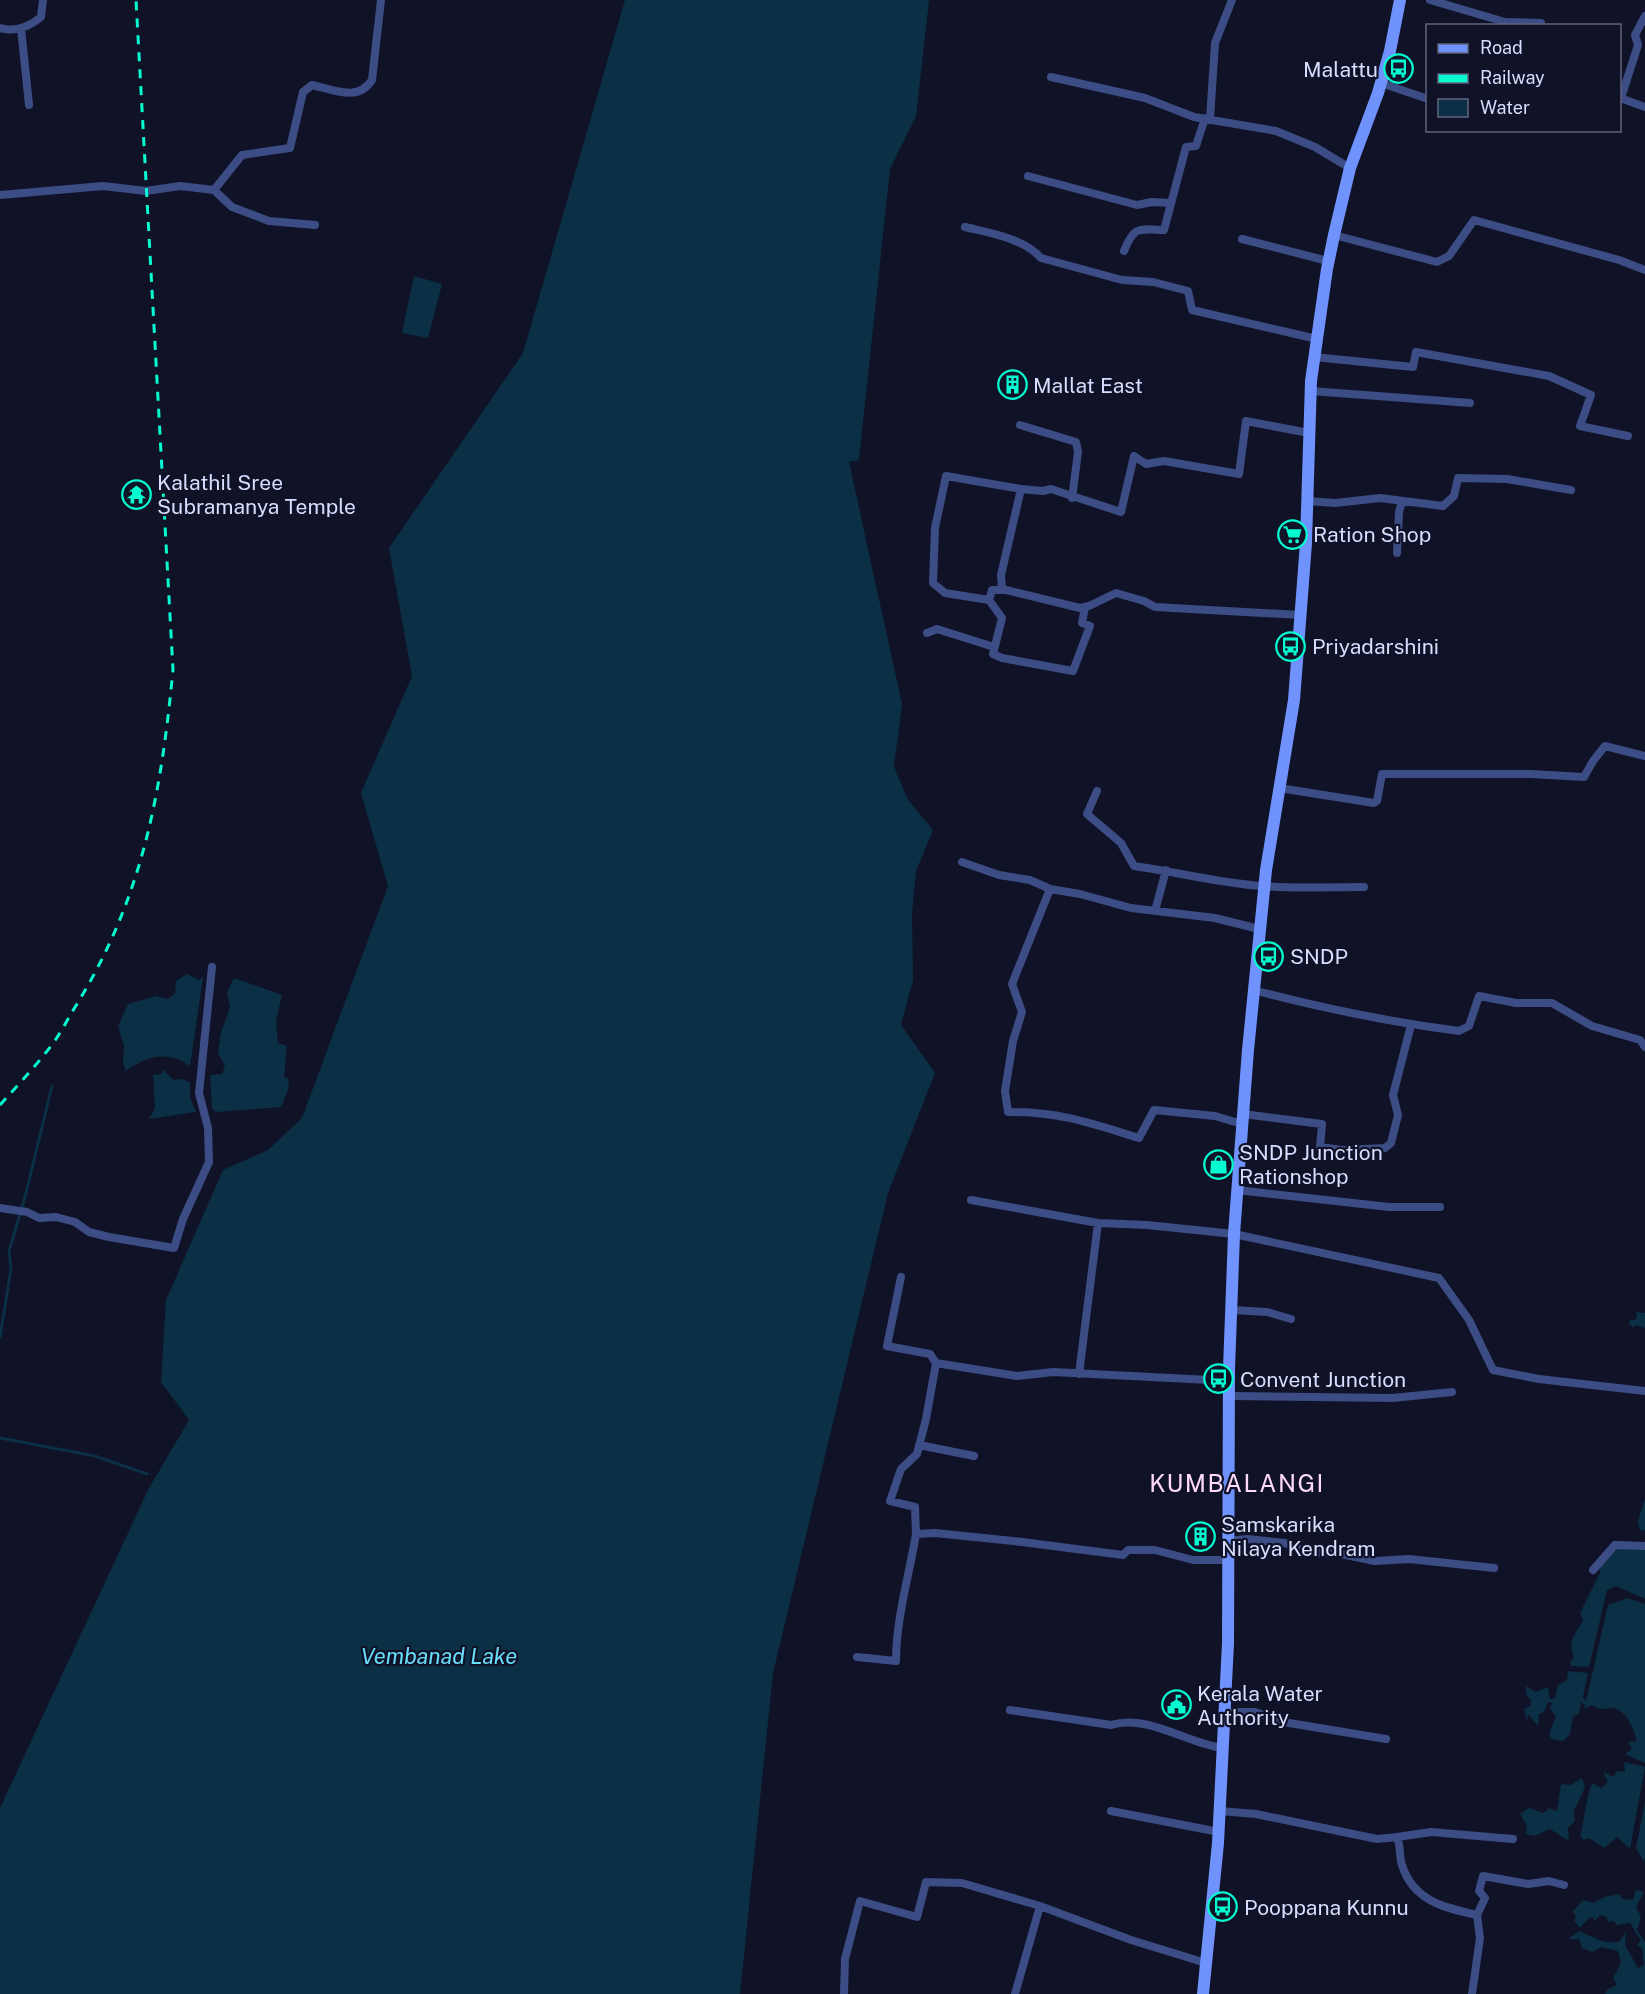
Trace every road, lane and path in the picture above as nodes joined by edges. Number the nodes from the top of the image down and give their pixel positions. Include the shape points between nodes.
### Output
1 (43, 0) edge
2 (381, 0) edge
3 (1232, 0) edge
4 (1400, 0) edge
5 (1430, 0) edge
6 (1645, 16) edge
7 (1541, 23) dead end
8 (0, 27) edge
9 (21, 28) junction
10 (1051, 77) dead end
11 (1381, 83) junction
12 (1621, 95) edge
13 (1426, 98) edge
14 (1621, 98) edge
15 (29, 105) dead end
16 (1645, 107) edge
17 (1208, 119) junction
18 (1350, 168) junction
19 (1028, 176) dead end
20 (214, 190) junction
21 (0, 195) edge
22 (1171, 203) junction
23 (315, 225) dead end
24 (964, 226) dead end
25 (1334, 235) junction
26 (1242, 240) dead end
27 (1124, 251) dead end
28 (1328, 261) junction
29 (1645, 270) edge
30 (1317, 339) junction
31 (1314, 357) junction
32 (1311, 391) junction
33 (1470, 403) dead end
34 (1020, 425) dead end
35 (1309, 433) junction
36 (1628, 436) dead end
37 (1021, 489) junction
38 (1571, 490) dead end
39 (1072, 498) junction
40 (1307, 501) junction
41 (1402, 502) junction
42 (1397, 554) dead end
43 (1004, 590) junction
44 (989, 600) junction
45 (1084, 607) junction
46 (1300, 615) junction
47 (927, 633) dead end
48 (994, 647) junction
49 (1645, 756) edge
50 (1279, 788) junction
51 (1097, 791) dead end
52 (962, 862) dead end
53 (1166, 870) junction
54 (1264, 887) junction
55 (1364, 887) dead end
56 (1050, 889) junction
57 (1155, 911) junction
58 (1259, 929) junction
59 (212, 968) dead end
60 (1253, 990) junction
61 (1412, 1025) junction
62 (1645, 1047) edge
63 (1243, 1119) junction
64 (1238, 1190) junction
65 (971, 1200) dead end
66 (1440, 1207) dead end
67 (0, 1208) edge
68 (1098, 1223) junction
69 (1234, 1234) junction
70 (901, 1277) dead end
71 (1231, 1310) junction
72 (1291, 1319) dead end
73 (936, 1363) junction
74 (1078, 1374) junction
75 (1229, 1381) junction
76 (1645, 1391) edge
77 (1452, 1392) dead end
78 (1230, 1396) junction
79 (919, 1445) junction
80 (974, 1456) dead end
81 (916, 1534) junction
82 (1228, 1541) junction
83 (1645, 1546) edge
84 (1228, 1560) junction
85 (1494, 1568) dead end
86 (1593, 1570) dead end
87 (857, 1657) dead end
88 (1010, 1710) dead end
89 (1224, 1712) junction
90 (1386, 1739) dead end
91 (1222, 1748) junction
92 (1112, 1811) dead end
93 (1220, 1811) junction
94 (1218, 1832) junction
95 (1397, 1837) junction
96 (1513, 1839) dead end
97 (1564, 1885) dead end
98 (1040, 1906) junction
99 (1477, 1915) junction
100 (1206, 1963) junction
101 (844, 1994) edge
102 (1015, 1994) edge
103 (1203, 1994) edge
104 (1472, 1994) edge

1 - 9 street via 41,17
2 - 20 street via 372,80 365,90 356,93 312,85 303,92 290,148 242,155
3 - 17 street via 1215,43
4 - 11 main road
5 - 7 street via 1505,22
6 - 12 street via 1635,35 1638,45
8 - 9 street via 10,31
9 - 15 street
10 - 17 street via 1145,98
11 - 13 street
11 - 18 main road
14 - 16 street
17 - 18 street via 1276,131 1315,147
17 - 22 street via 1196,146 1186,147
18 - 25 main road
19 - 22 street via 1137,205
20 - 21 street via 180,186 146,191 103,186
20 - 23 street via 232,207 269,221
22 - 27 street via 1164,230 1139,229 1131,233
24 - 30 street via 1002,237 1033,250 1041,258 1122,280 1153,282 1188,291 1192,310
25 - 28 main road
25 - 29 street via 1437,262 1449,256 1473,220
26 - 28 street
28 - 30 main road
30 - 31 main road
31 - 32 main road
31 - 36 street via 1413,367 1416,352 1549,376 1591,395 1580,426
32 - 33 street
32 - 35 main road
34 - 39 street via 1076,442
35 - 39 street via 1246,421 1239,474 1164,461 1146,464 1134,456 1121,512
35 - 40 main road
37 - 39 street via 1052,489
37 - 43 street via 1005,550 1001,575
37 - 44 street via 946,476 935,528 933,583 945,594
38 - 41 street via 1507,479 1458,478 1454,496 1443,506
40 - 41 street via 1380,498
40 - 46 main road
41 - 42 street
43 - 44 street via 992,590
43 - 45 street
44 - 48 street via 1002,618
45 - 46 street via 1116,593 1155,607
45 - 48 street via 1082,623 1090,626 1073,671 1002,658 993,654
46 - 50 main road via 1294,700
47 - 48 street via 937,629
49 - 50 street via 1605,747 1584,777 1382,774 1374,803
50 - 54 main road
51 - 53 street via 1087,814 1121,843 1134,866
52 - 56 street
53 - 54 street via 1216,882
53 - 57 street
54 - 55 street
54 - 58 main road
56 - 57 street
56 - 63 street via 1012,984 1022,1012 1005,1091 1008,1112 1039,1112 1085,1120 1139,1138 1154,1110
57 - 58 street via 1215,918
58 - 60 main road
59 - 67 street via 199,1093 208,1128 209,1162 174,1248 109,1237 89,1232 75,1222
60 - 61 street via 1329,1010
60 - 63 main road
61 - 62 street via 1459,1031 1469,1026 1479,996 1552,1003 1592,1026 1640,1040
61 - 63 street via 1393,1095 1398,1115 1391,1143 1384,1148 1320,1147 1322,1124
63 - 64 main road
64 - 66 street via 1389,1207
64 - 69 main road
65 - 68 street
68 - 69 street
68 - 74 street
69 - 71 main road
69 - 76 street via 1439,1278 1469,1320 1493,1370
70 - 73 street via 887,1346 930,1354
71 - 72 street via 1267,1312
71 - 75 main road
73 - 74 street via 1017,1376
73 - 79 street
74 - 75 street
75 - 78 main road
77 - 78 street via 1393,1398
78 - 82 main road
79 - 80 street
79 - 81 street via 901,1469 890,1501 915,1507
81 - 84 street via 1123,1555 1128,1550 1155,1550 1193,1560
81 - 87 street via 907,1594 896,1632 896,1661
82 - 84 main road
82 - 85 street via 1285,1543 1307,1552 1375,1561 1409,1559
83 - 86 street via 1615,1545
84 - 89 main road
88 - 91 street via 1112,1725 1127,1720
89 - 90 street via 1255,1712 1283,1722
89 - 91 main road
91 - 93 main road
92 - 94 street
93 - 94 main road
93 - 95 street via 1256,1814 1377,1839
94 - 100 main road
95 - 96 street via 1431,1832
95 - 99 street via 1409,1884 1444,1908
97 - 99 street via 1483,1876 1479,1892 1485,1898
98 - 100 street
98 - 101 street via 962,1883 926,1882 917,1917 860,1901 845,1959
98 - 102 street
99 - 104 street via 1480,1938
100 - 103 main road

